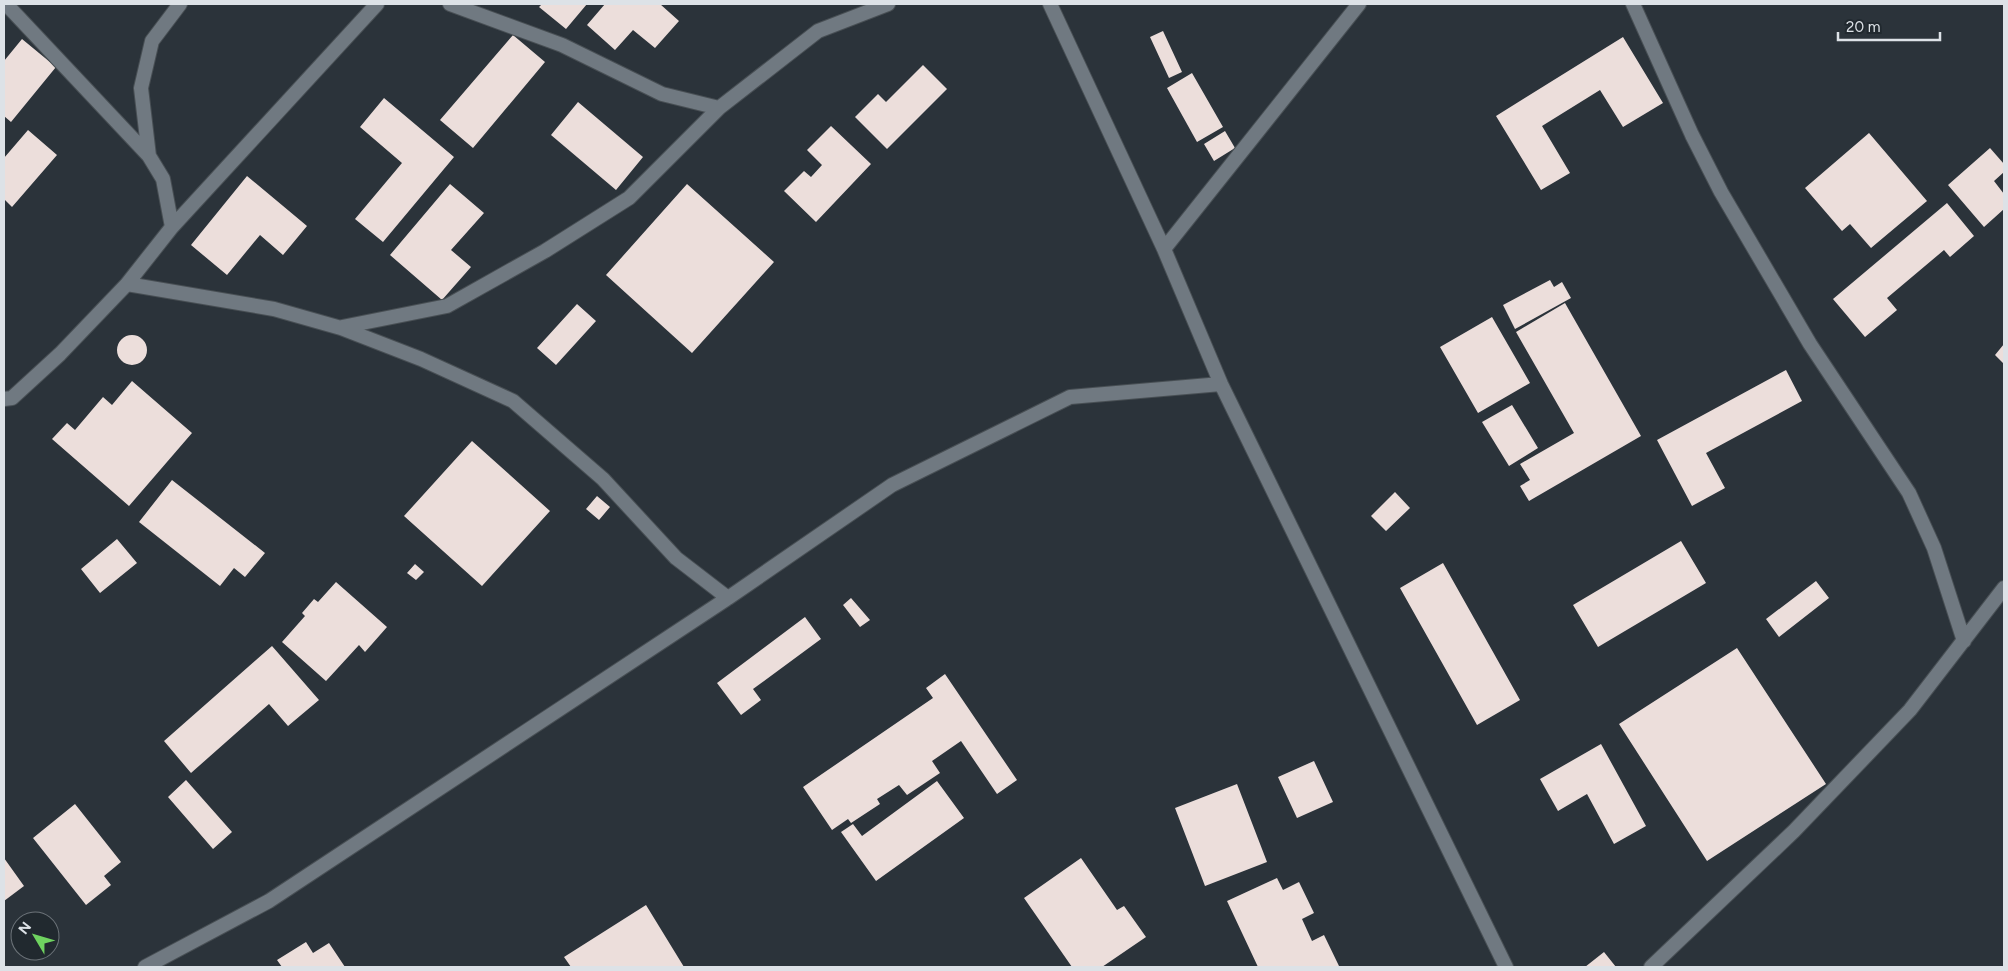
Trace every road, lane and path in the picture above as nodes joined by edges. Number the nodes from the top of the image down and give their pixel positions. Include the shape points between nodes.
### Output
1 (6, 4) edge
2 (180, 4) edge
3 (377, 4) edge
4 (450, 4) edge
5 (888, 4) edge
6 (1050, 4) edge
7 (1360, 4) edge
8 (1633, 4) edge
9 (720, 108) junction
10 (149, 156) junction
11 (172, 227) junction
12 (1164, 249) junction
13 (127, 284) junction
14 (341, 328) junction
15 (1221, 384) junction
16 (4, 400) edge
17 (2004, 588) edge
18 (728, 598) junction
19 (1964, 640) junction
20 (145, 967) edge
21 (1506, 967) edge
22 (1651, 967) edge

1 - 10 street
2 - 10 street via 152,41 141,88
3 - 11 street
4 - 9 street via 562,45 662,94
5 - 9 street via 818,31
6 - 12 street
7 - 12 street
8 - 19 street via 1721,192 1810,344 1920,514
9 - 14 street via 630,198 545,251 447,306
10 - 11 street via 163,178
11 - 13 street
12 - 15 street
13 - 14 street via 274,309
13 - 16 street via 60,354 12,398
14 - 18 street via 514,401 603,480 676,558
15 - 18 street via 1070,397 892,485
15 - 21 street
17 - 19 street
18 - 20 street via 269,901
19 - 22 street via 1910,710 1801,824

